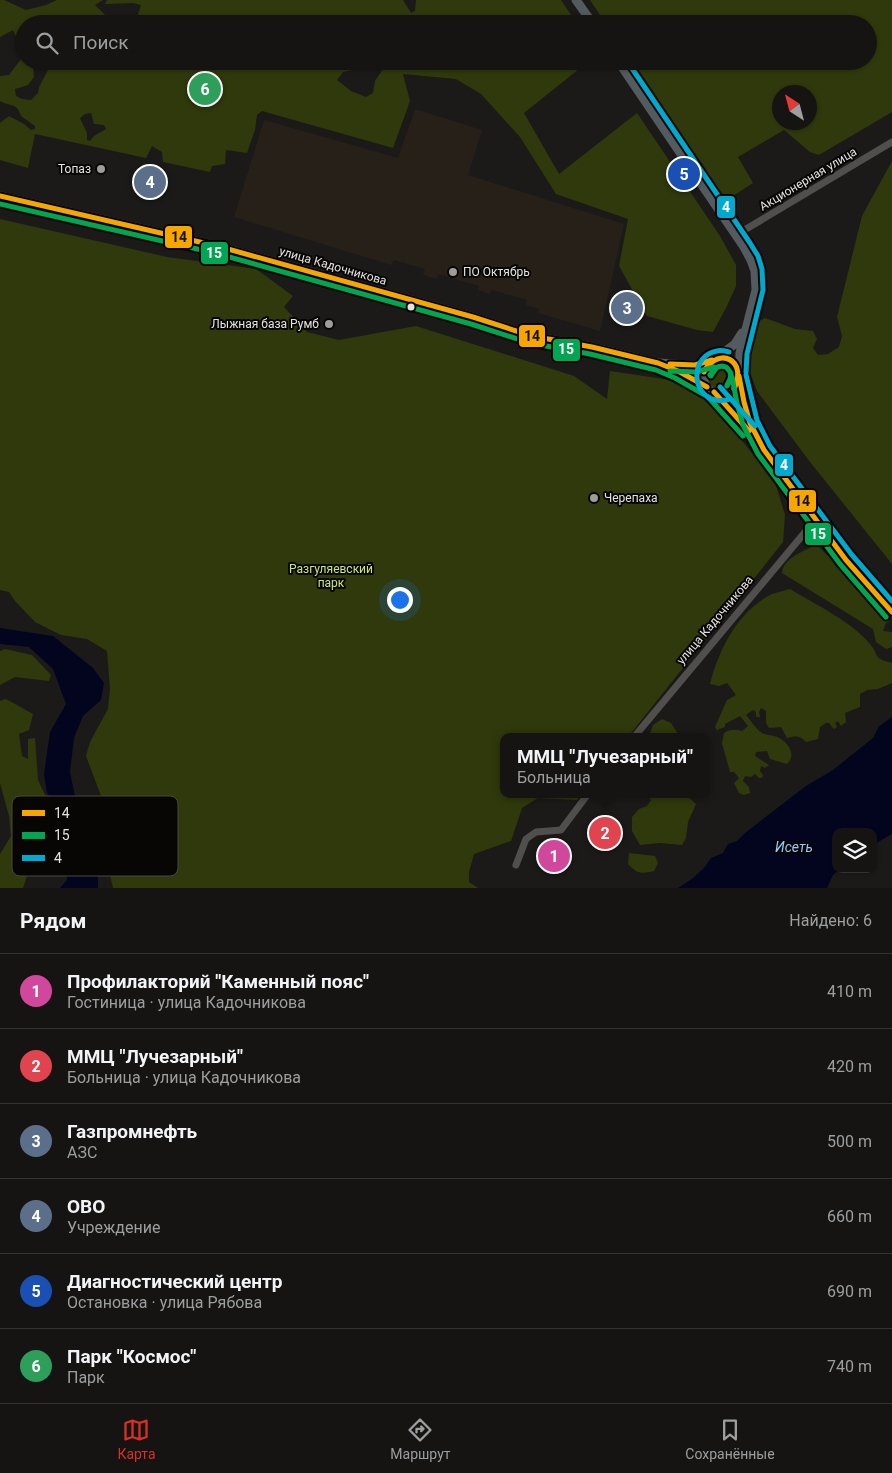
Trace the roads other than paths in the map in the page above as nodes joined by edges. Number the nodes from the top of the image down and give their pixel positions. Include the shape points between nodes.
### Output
1 (576, 0) edge
2 (587, 15) edge
3 (624, 70) edge
4 (892, 142) edge
5 (0, 196) edge
6 (736, 235) junction
7 (747, 324) junction
8 (714, 359) junction
9 (658, 363) junction
10 (739, 374) junction
11 (711, 390) junction
12 (764, 450) junction
13 (816, 519) junction
14 (892, 612) edge
15 (637, 733) edge
16 (585, 798) edge
17 (516, 865) dead end

1 - 2 main road
3 - 6 main road
4 - 6 street, Акционерная улица
5 - 9 main road, улица Кадочникова via 217,246 532,336
6 - 7 main road via 751,260 756,280
7 - 8 main road via 735,344
7 - 10 main road
8 - 9 main road via 695,365
8 - 10 main road via 728,359 735,364
8 - 11 main road via 703,375
9 - 11 main road
10 - 11 main road via 737,385 731,391 723,394
10 - 12 main road via 750,423
11 - 12 main road
12 - 13 main road
13 - 14 main road via 856,572
13 - 15 street, улица Кадочникова
16 - 17 street via 561,830 536,832 526,839

